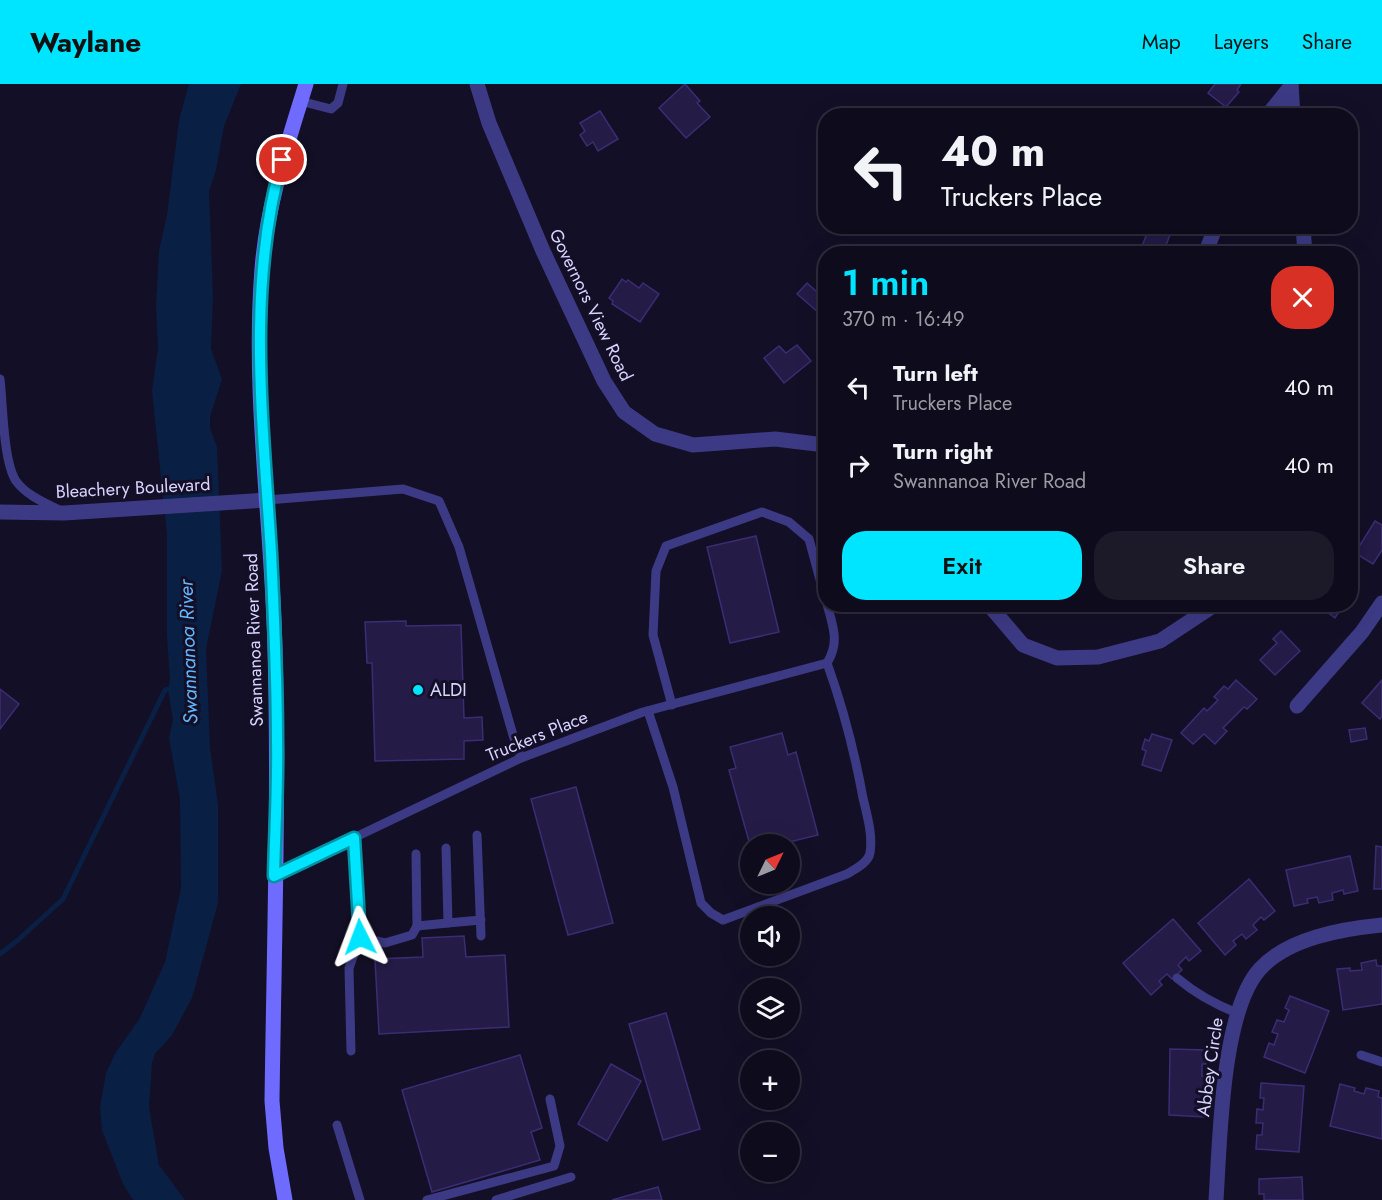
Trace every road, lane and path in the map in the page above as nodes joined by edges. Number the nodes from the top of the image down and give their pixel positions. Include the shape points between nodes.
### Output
1 (306, 84) edge
2 (477, 84) edge
3 (345, 85) edge
4 (1291, 85) edge
5 (300, 101) junction
6 (1273, 108) edge
7 (1292, 108) edge
8 (0, 379) edge
9 (2, 423) edge
10 (818, 444) edge
11 (267, 501) junction
12 (0, 512) edge
13 (64, 513) junction
14 (818, 572) edge
15 (1382, 603) edge
16 (829, 612) edge
17 (995, 612) edge
18 (1204, 612) edge
19 (827, 663) junction
20 (672, 705) junction
21 (1297, 706) dead end
22 (648, 711) junction
23 (521, 758) junction
24 (477, 835) dead end
25 (354, 838) junction
26 (446, 848) dead end
27 (416, 854) dead end
28 (274, 876) junction
29 (481, 920) junction
30 (448, 923) junction
31 (1382, 925) edge
32 (417, 926) junction
33 (481, 936) dead end
34 (360, 937) junction
35 (1178, 978) dead end
36 (1237, 1012) junction
37 (351, 1051) dead end
38 (1360, 1055) dead end
39 (1382, 1062) edge
40 (550, 1099) dead end
41 (338, 1125) dead end
42 (571, 1177) dead end
43 (285, 1200) edge
44 (360, 1200) edge
45 (427, 1200) edge
46 (496, 1200) edge
47 (1216, 1200) edge

1 - 5 main road, Swannanoa River Road
2 - 10 street, Governors View Road via 489,123 543,251 604,381 624,411 655,434 693,445 775,439
3 - 5 lane via 338,103 331,109
4 - 6 street
4 - 7 street
5 - 11 main road, Swannanoa River Road via 272,197 262,268 260,349
8 - 9 lane
9 - 13 lane via 10,469 17,483
11 - 13 street, Bleachery Boulevard
11 - 23 lane via 403,489 439,501 459,547
11 - 28 main road, Swannanoa River Road via 278,740
12 - 13 street, Bleachery Boulevard
14 - 20 lane via 809,539 789,522 762,512 666,546 656,571 653,635
15 - 21 street via 1362,632
16 - 19 lane via 836,639
17 - 18 street via 1023,645 1057,658 1098,657 1160,641
19 - 20 lane, Truckers Place
19 - 22 lane via 851,736 869,825 870,854 847,874 723,920 701,903 673,787
20 - 22 lane, Truckers Place
22 - 23 lane, Truckers Place
23 - 25 lane, Truckers Place
24 - 29 lane
25 - 28 lane, Truckers Place
25 - 34 lane
26 - 30 lane
27 - 32 lane
28 - 43 main road, Swannanoa River Road via 272,1101
29 - 30 lane
29 - 33 lane
30 - 32 lane
31 - 36 street, Abbey Circle via 1317,936 1281,952 1260,969
32 - 34 lane via 412,936 385,943
34 - 37 lane via 349,968
35 - 36 lane via 1214,1004
36 - 47 street, Abbey Circle via 1226,1071
38 - 39 lane
40 - 45 lane via 560,1146 554,1166
41 - 44 lane
42 - 46 lane

